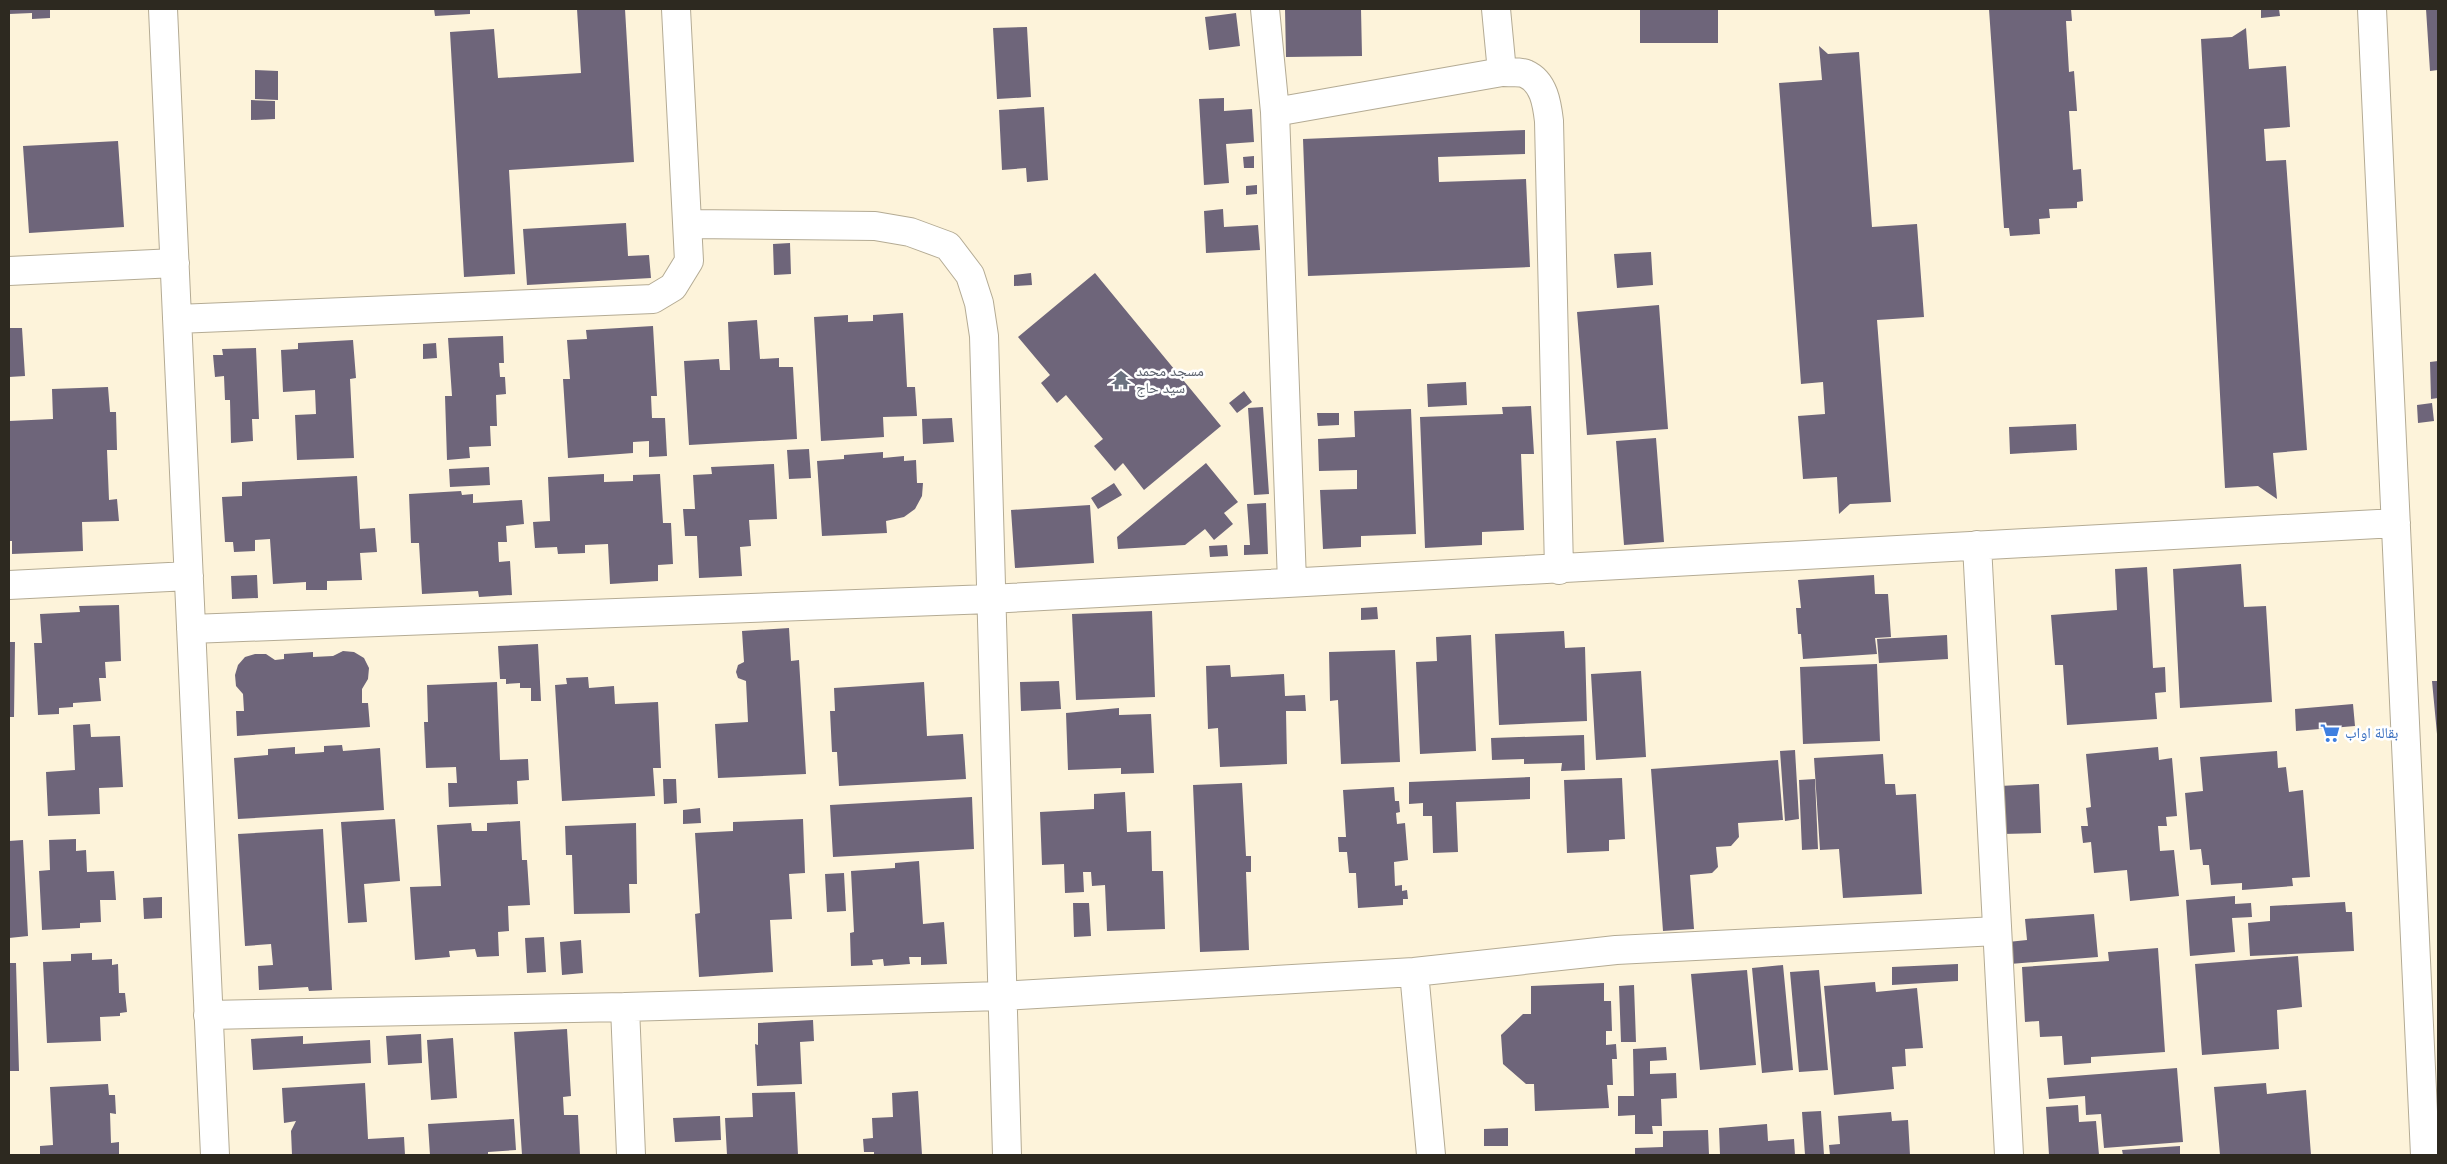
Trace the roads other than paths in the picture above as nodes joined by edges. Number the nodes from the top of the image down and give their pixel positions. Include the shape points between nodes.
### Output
1 (163, 9) edge
2 (676, 9) edge
3 (1265, 9) edge
4 (1496, 9) edge
5 (2372, 9) edge
6 (1502, 72) junction
7 (1275, 112) junction
8 (689, 224) junction
9 (174, 263) junction
10 (9, 271) edge
11 (177, 318) junction
12 (2396, 523) junction
13 (1977, 544) junction
14 (1559, 570) junction
15 (189, 576) junction
16 (1292, 582) junction
17 (9, 585) edge
18 (990, 599) junction
19 (191, 629) junction
20 (1998, 931) junction
21 (2427, 944) edge
22 (1414, 972) junction
23 (1001, 996) junction
24 (625, 1007) junction
25 (208, 1015) junction
26 (215, 1155) edge
27 (631, 1155) edge
28 (1007, 1155) edge
29 (1431, 1155) edge
30 (2009, 1155) edge
31 (2425, 1155) edge

1 - 9 street
2 - 8 street
3 - 7 street
4 - 6 street
5 - 12 street
6 - 7 street
6 - 14 street via 1525,73 1539,85 1547,102
7 - 16 street
8 - 11 street via 689,261 673,287 653,299
8 - 18 street via 875,226 910,232 948,246 970,275 979,303 984,336
9 - 10 street
9 - 11 street
11 - 15 street
12 - 13 street
12 - 21 street
13 - 14 street
13 - 20 street
14 - 16 street
15 - 17 street
15 - 19 street
16 - 18 street
18 - 19 street
18 - 23 street
19 - 25 street
20 - 22 street via 1616,950
20 - 30 street
21 - 31 street
22 - 23 street
22 - 29 street
23 - 24 street
23 - 28 street
24 - 25 street
24 - 27 street
25 - 26 street

